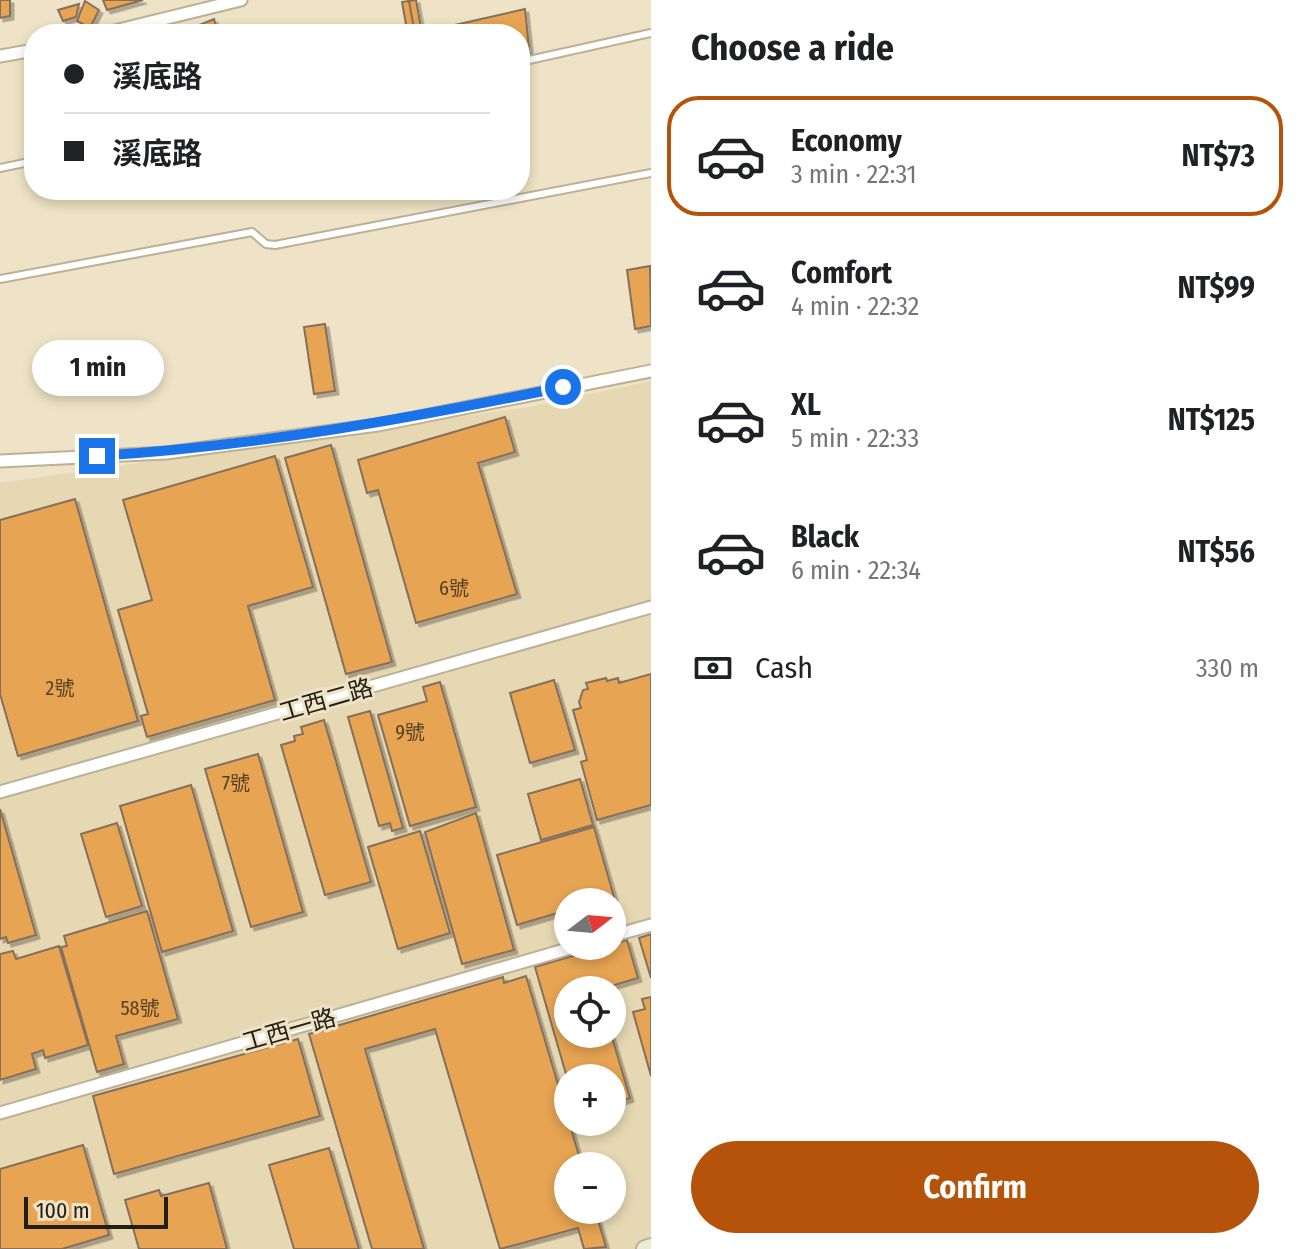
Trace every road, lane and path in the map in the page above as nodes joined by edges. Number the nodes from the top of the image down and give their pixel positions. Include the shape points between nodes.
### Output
1 (241, 0) edge
2 (143, 24) edge
3 (651, 33) edge
4 (24, 52) edge
5 (0, 56) edge
6 (530, 60) edge
7 (24, 163) edge
8 (0, 168) edge
9 (651, 173) edge
10 (530, 196) edge
11 (510, 200) edge
12 (0, 279) edge
13 (651, 371) edge
14 (0, 461) edge
15 (651, 607) edge
16 (0, 792) edge
17 (651, 925) edge
18 (626, 932) edge
19 (554, 953) edge
20 (0, 1113) edge
21 (651, 1247) edge
22 (645, 1249) edge

1 - 2 street
3 - 6 lane
4 - 5 street
7 - 8 lane
9 - 10 lane
11 - 12 lane via 275,245 252,232
13 - 14 street via 378,425 166,453
15 - 16 street, 工西二路
17 - 18 street
19 - 20 street, 工西一路
21 - 22 street

